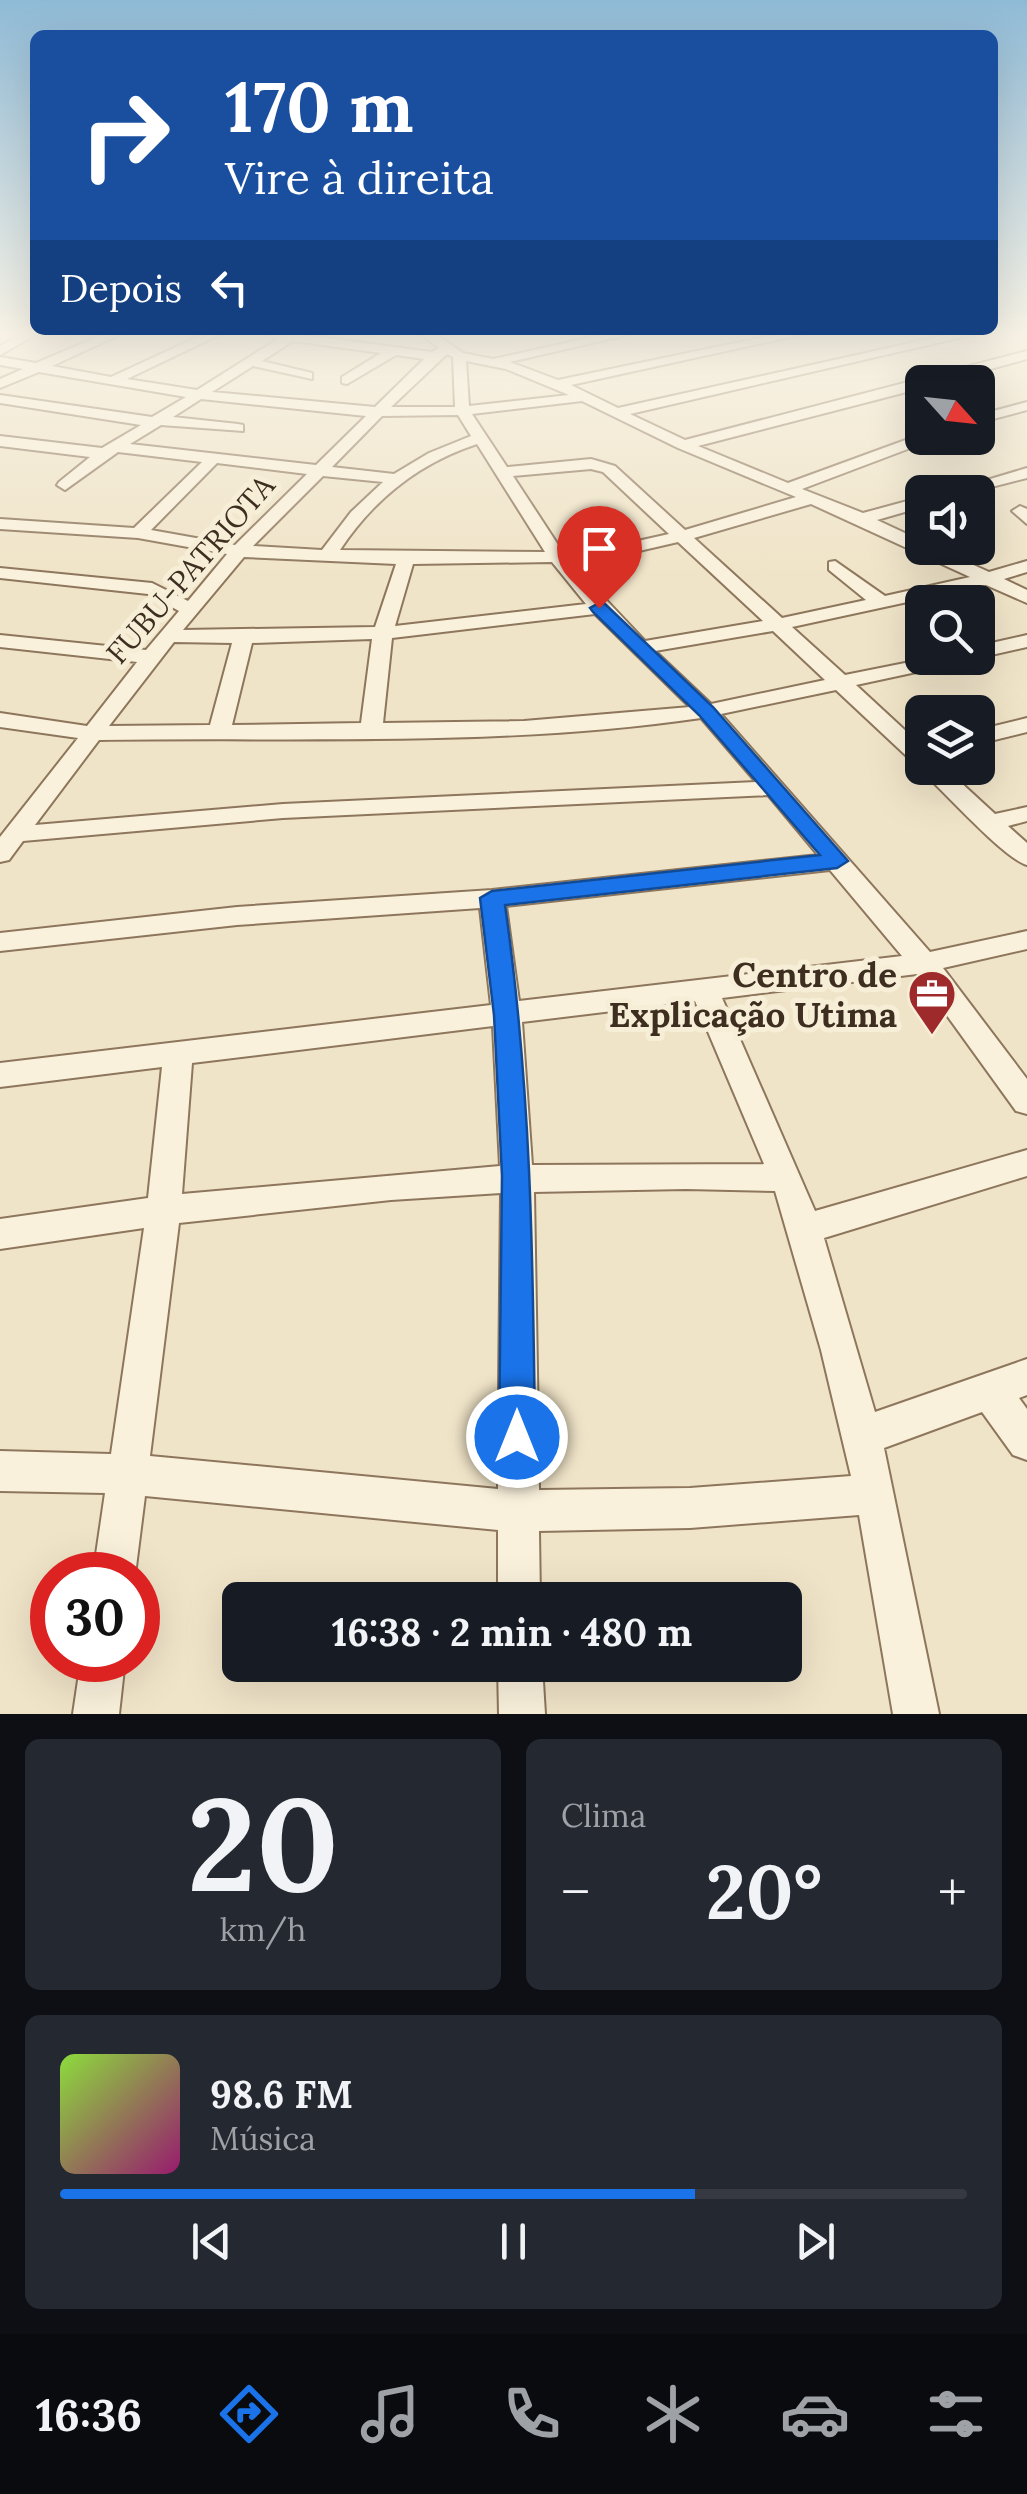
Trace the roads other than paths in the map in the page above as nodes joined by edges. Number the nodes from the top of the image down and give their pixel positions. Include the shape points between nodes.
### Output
1 (106, 414) edge
2 (165, 414) edge
3 (379, 414) edge
4 (465, 414) edge
5 (616, 414) edge
6 (805, 414) edge
7 (155, 421) junction
8 (238, 428) dead end
9 (481, 438) junction
10 (0, 441) edge
11 (683, 445) junction
12 (905, 445) edge
13 (29, 446) junction
14 (110, 450) junction
15 (216, 458) junction
16 (0, 460) edge
17 (318, 469) junction
18 (506, 472) junction
19 (1027, 473) edge
20 (395, 479) junction
21 (995, 481) edge
22 (65, 485) dead end
23 (790, 488) junction
24 (812, 498) junction
25 (905, 507) edge
26 (862, 519) junction
27 (0, 524) edge
28 (138, 533) junction
29 (681, 536) junction
30 (239, 551) junction
31 (327, 556) junction
32 (406, 559) junction
33 (559, 560) junction
34 (834, 566) dead end
35 (1027, 566) edge
36 (0, 573) edge
37 (986, 579) junction
38 (1027, 597) edge
39 (881, 602) junction
40 (599, 608) junction
41 (192, 610) junction
42 (780, 624) junction
43 (383, 633) junction
44 (171, 636) junction
45 (243, 638) junction
46 (0, 641) edge
47 (1027, 641) edge
48 (638, 648) junction
49 (995, 648) edge
50 (151, 657) junction
51 (905, 669) edge
52 (840, 684) junction
53 (706, 711) junction
54 (0, 720) edge
55 (1027, 725) edge
56 (371, 730) junction
57 (92, 732) junction
58 (218, 732) junction
59 (995, 733) edge
60 (905, 741) edge
61 (951, 785) edge
62 (774, 788) junction
63 (1027, 814) edge
64 (990, 823) junction
65 (16, 834) junction
66 (0, 854) edge
67 (1027, 857) edge
68 (837, 861) junction
69 (492, 898) junction
70 (1027, 940) edge
71 (0, 942) edge
72 (924, 964) junction
73 (705, 992) junction
74 (508, 1015) junction
75 (178, 1056) junction
76 (0, 1076) edge
77 (1027, 1102) edge
78 (1027, 1163) edge
79 (517, 1176) junction
80 (784, 1178) junction
81 (164, 1208) junction
82 (804, 1229) junction
83 (0, 1234) edge
84 (1027, 1377) edge
85 (990, 1391) junction
86 (863, 1436) junction
87 (1027, 1441) edge
88 (0, 1471) edge
89 (128, 1474) junction
90 (875, 1494) junction
91 (517, 1511) junction
92 (117, 1552) edge
93 (519, 1582) edge
94 (100, 1682) edge
95 (521, 1682) edge
96 (96, 1714) edge
97 (522, 1714) edge
98 (916, 1714) edge

1 - 7 street
2 - 7 street
3 - 17 street, FUBU-PATRIOTA
4 - 9 street
5 - 11 street
6 - 11 street
7 - 8 street
7 - 14 street
9 - 18 street
9 - 20 street via 450,446
10 - 13 street
11 - 23 street
12 - 23 street
13 - 14 street
13 - 16 street
14 - 15 street
14 - 22 street
15 - 17 street
15 - 28 street
17 - 20 street
17 - 30 street, FUBU-PATRIOTA
18 - 29 street via 600,464
18 - 33 street
19 - 21 street
20 - 31 street via 344,529
23 - 24 street
24 - 26 street
24 - 29 street
25 - 26 street
26 - 37 street
27 - 28 street
28 - 30 street
29 - 33 street
29 - 42 street
30 - 31 street
30 - 41 street, FUBU-PATRIOTA
31 - 32 street
32 - 33 street
32 - 43 street
33 - 40 street
34 - 39 street
35 - 37 street
36 - 41 street via 152,590
37 - 38 street
37 - 39 street
39 - 42 street
40 - 43 street via 489,626
40 - 48 street
41 - 44 street, FUBU-PATRIOTA
42 - 48 street
42 - 52 street
43 - 45 street
43 - 56 street
44 - 45 street
44 - 50 street, FUBU-PATRIOTA
45 - 58 street
46 - 50 street
47 - 49 street
48 - 53 street
50 - 57 street, FUBU-PATRIOTA
51 - 52 street
52 - 53 street
52 - 60 street
53 - 56 street via 637,721
53 - 62 street
54 - 57 street
55 - 59 street
56 - 58 street
57 - 58 street
57 - 65 street, FUBU-PATRIOTA
61 - 64 street
62 - 65 street via 283,811
62 - 68 street
63 - 64 street
64 - 67 street
65 - 66 street, FUBU-PATRIOTA
68 - 69 street
68 - 72 street
69 - 71 street
69 - 74 street
70 - 72 street
72 - 73 street
72 - 77 street
73 - 74 street
73 - 80 street
74 - 75 street
74 - 79 street
75 - 76 street
75 - 81 street
78 - 82 street
79 - 80 street
79 - 81 street
79 - 91 street
80 - 82 street
81 - 83 street
81 - 89 street
82 - 86 street
84 - 85 street
85 - 86 street
85 - 87 street
86 - 90 street
88 - 89 street
89 - 91 street
89 - 92 street
90 - 91 street via 690,1508
90 - 98 street
91 - 93 street
94 - 96 street
95 - 97 street

